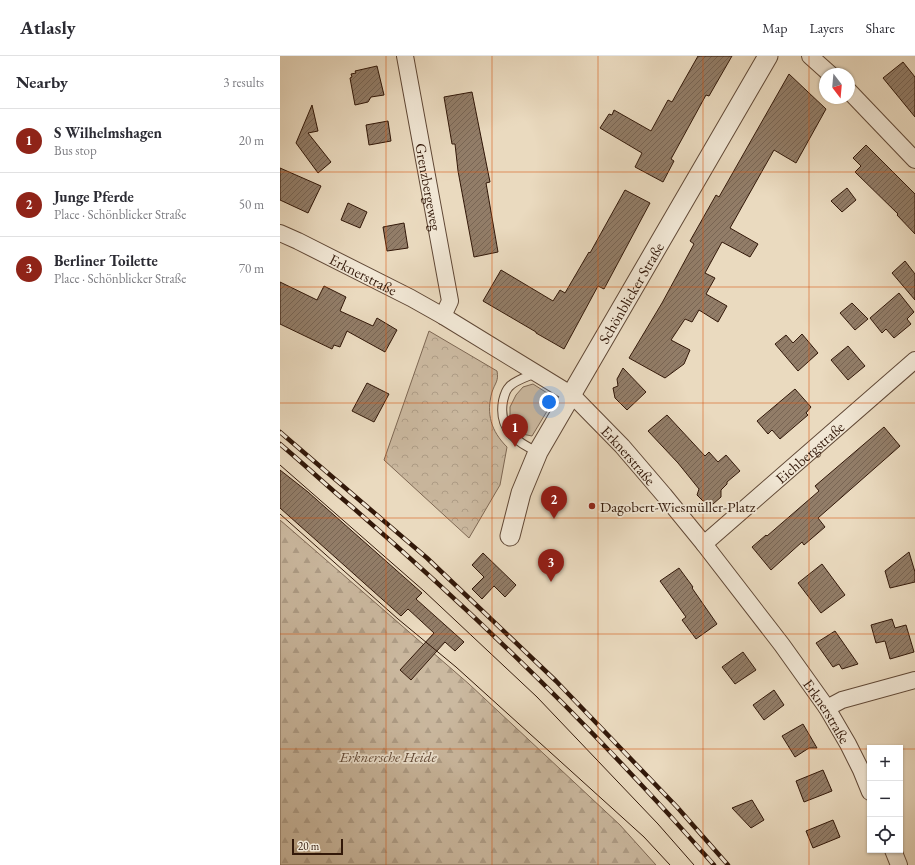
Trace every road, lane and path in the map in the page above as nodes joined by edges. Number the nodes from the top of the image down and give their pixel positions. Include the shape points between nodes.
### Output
1 (405, 56) edge
2 (768, 56) edge
3 (810, 56) edge
4 (823, 68) edge
5 (855, 97) edge
6 (915, 160) edge
7 (280, 233) edge
8 (443, 316) junction
9 (915, 360) edge
10 (536, 373) junction
11 (572, 395) junction
12 (538, 452) junction
13 (510, 536) dead end
14 (704, 544) junction
15 (915, 680) edge
16 (827, 708) junction
17 (867, 785) edge
18 (894, 853) edge
19 (899, 865) edge

1 - 8 street, Grenzbergeweg via 450,301
2 - 11 street, Schönblicker Straße
3 - 4 street
5 - 6 street
7 - 8 street, Erknerstraße
8 - 10 street, Erknerstraße
9 - 14 street, Eichbergstraße
10 - 11 street, Erknerstraße
10 - 12 lane via 508,387 502,408 509,432 518,441
11 - 12 street, Schönblicker Straße
11 - 14 street, Erknerstraße via 622,446
12 - 13 street, Schönblicker Straße via 521,493
14 - 16 street, Erknerstraße
15 - 16 street via 842,700
16 - 17 street, Erknerstraße via 848,744
18 - 19 street

